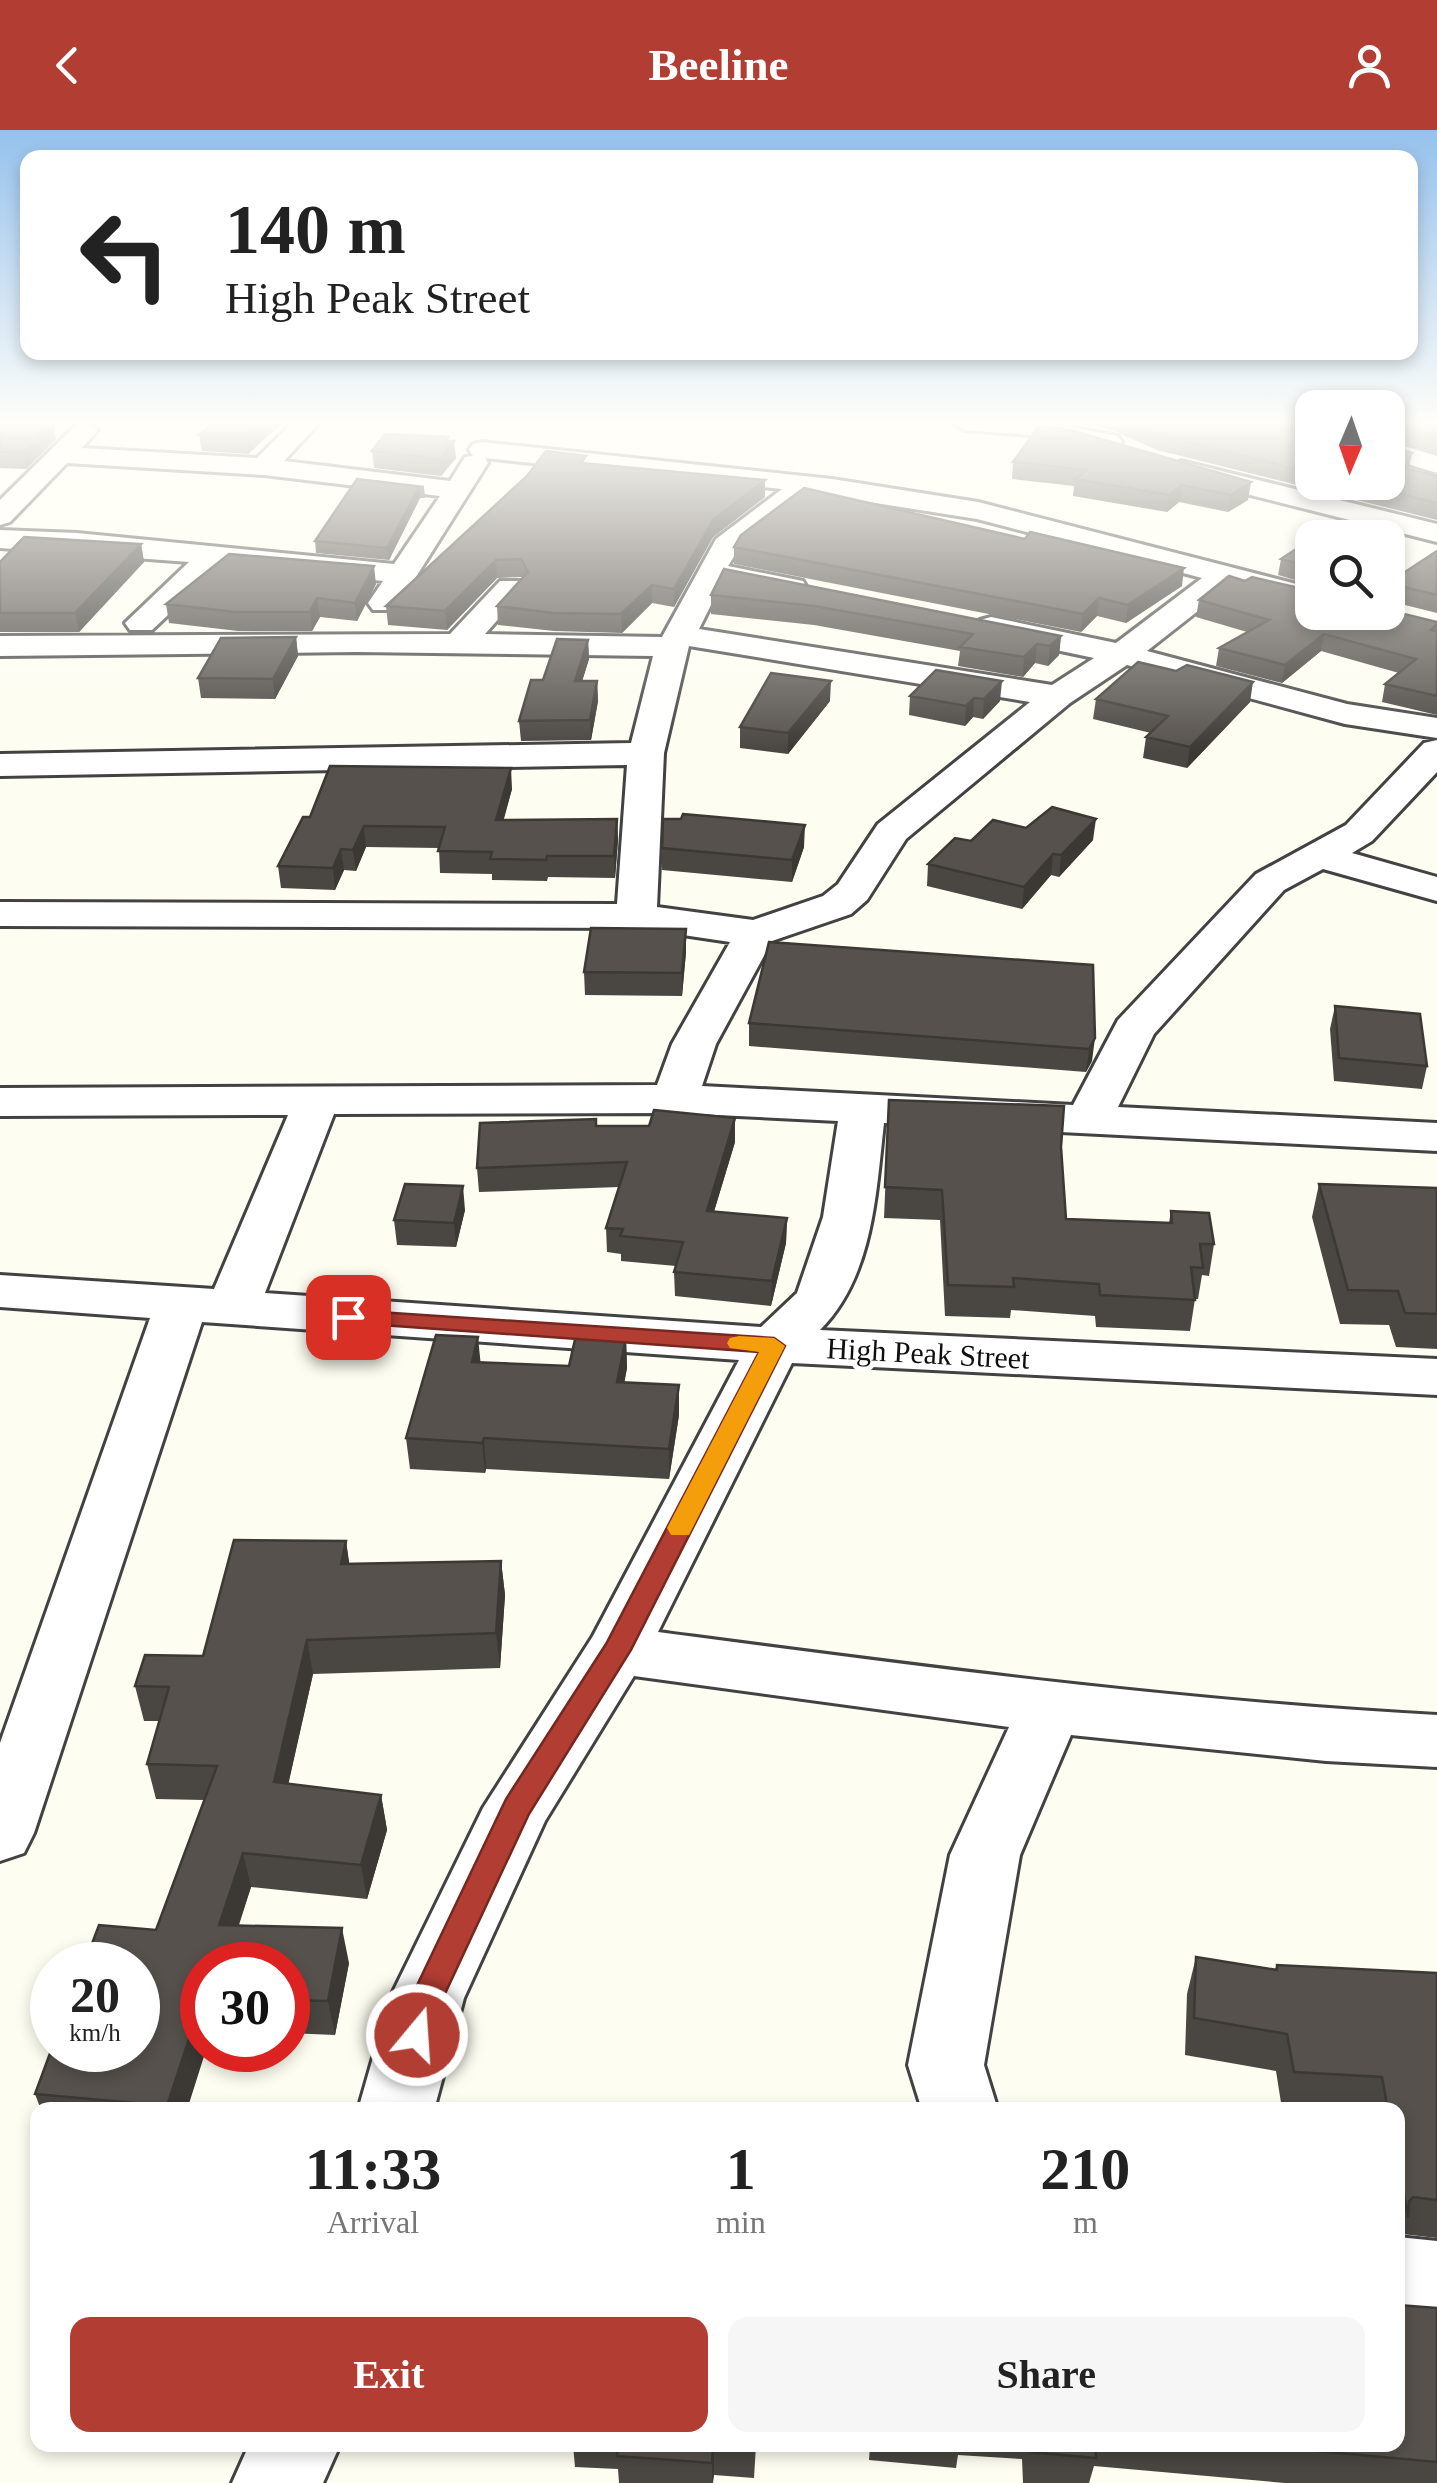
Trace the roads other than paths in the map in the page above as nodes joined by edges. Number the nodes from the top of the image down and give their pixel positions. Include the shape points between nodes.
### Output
1 (431, 532) edge
2 (743, 532) edge
3 (1057, 532) edge
4 (0, 538) edge
5 (212, 557) junction
6 (710, 572) junction
7 (404, 574) junction
8 (1224, 576) junction
9 (510, 588) edge
10 (1295, 593) edge
11 (822, 594) edge
12 (954, 620) edge
13 (141, 623) dead end
14 (676, 641) junction
15 (357, 642) junction
16 (458, 644) junction
17 (0, 646) edge
18 (1122, 654) junction
19 (1058, 696) junction
20 (1437, 728) edge
21 (1437, 752) edge
22 (646, 753) junction
23 (5, 773) edge
24 (1321, 856) junction
25 (1437, 890) edge
26 (0, 914) edge
27 (636, 916) junction
28 (756, 933) junction
29 (675, 1099) junction
30 (318, 1100) junction
31 (0, 1102) edge
32 (863, 1107) junction
33 (1089, 1119) junction
34 (1437, 1137) edge
35 (0, 1292) edge
36 (206, 1307) junction
37 (774, 1346) junction
38 (1437, 1377) edge
39 (617, 1650) junction
40 (1050, 1708) junction
41 (1437, 1741) edge
42 (0, 1833) edge
43 (398, 2102) edge
44 (958, 2102) edge
45 (1405, 2278) edge
46 (1437, 2281) edge
47 (292, 2452) edge
48 (276, 2483) edge

1 - 7 street
2 - 6 street
3 - 8 street
4 - 5 street
5 - 7 street
5 - 13 street
6 - 11 street
6 - 14 street
7 - 15 street
8 - 10 street
8 - 18 street
9 - 16 street
12 - 18 street
14 - 16 street
14 - 19 street
14 - 22 street
15 - 16 street
15 - 17 street
18 - 19 street
18 - 20 street via 1345,714
19 - 28 street via 890,832 837,906
21 - 24 street via 1359,833
22 - 23 street
22 - 27 street
24 - 25 street
24 - 33 street via 1270,882 1134,1029
26 - 27 street
27 - 28 street
28 - 29 street via 694,1044
29 - 30 street
29 - 32 street
30 - 31 street
30 - 36 street
32 - 33 street
32 - 37 street via 848,1217 821,1299
33 - 34 street
35 - 36 street, High Peak Street
36 - 37 street, High Peak Street
36 - 42 street
37 - 38 street, High Peak Street
37 - 39 street
39 - 40 street
39 - 43 street via 517,1808 427,1998
40 - 41 street
40 - 44 street via 985,1855 946,2065
45 - 46 street
47 - 48 street

